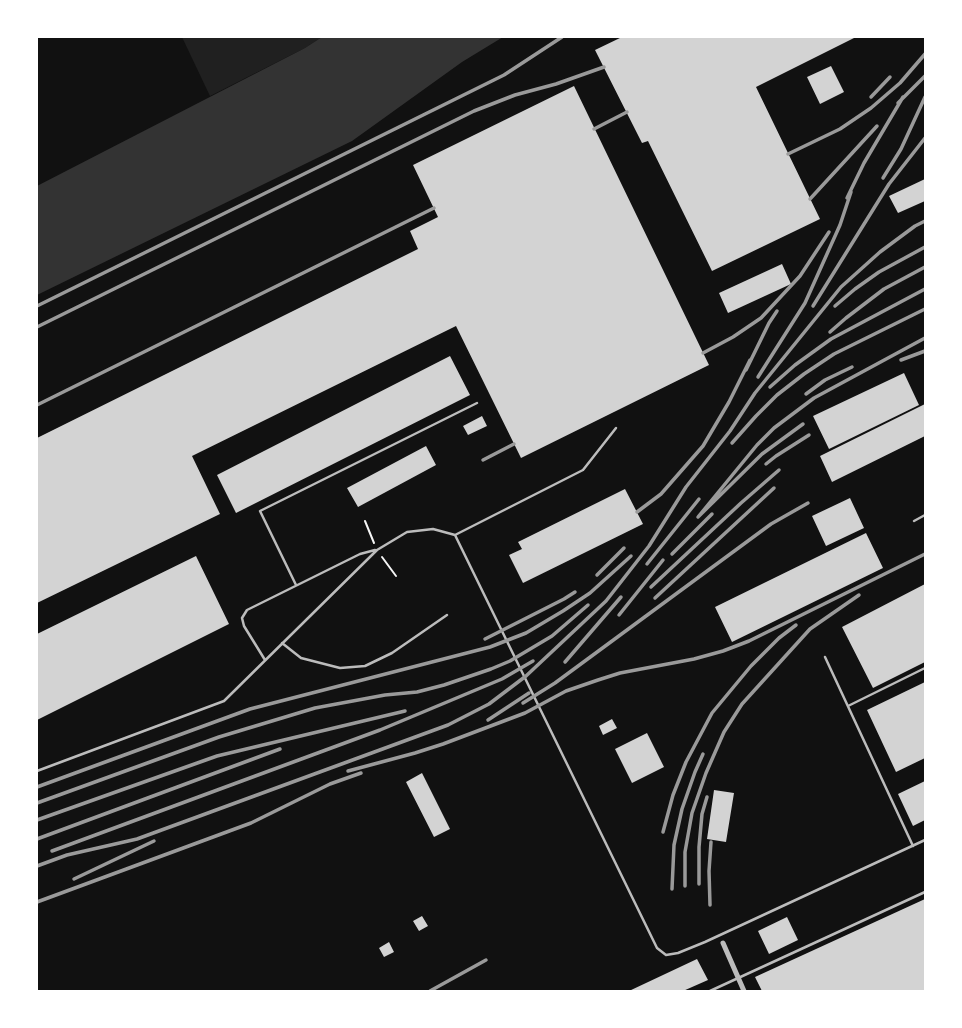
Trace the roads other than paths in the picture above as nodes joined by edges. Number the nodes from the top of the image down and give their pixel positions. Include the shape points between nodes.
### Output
1 (477, 403) dead end
2 (616, 428) dead end
3 (925, 515) edge
4 (914, 521) dead end
5 (455, 535) junction
6 (377, 550) junction
7 (296, 585) junction
8 (447, 615) dead end
9 (282, 643) junction
10 (825, 657) dead end
11 (265, 660) junction
12 (925, 668) edge
13 (848, 706) junction
14 (37, 771) edge
15 (925, 840) edge
16 (913, 846) junction
17 (925, 892) edge
18 (723, 943) dead end
19 (738, 977) junction
20 (709, 991) edge
21 (744, 991) edge

1 - 7 lane via 260,511
2 - 5 lane via 583,470
3 - 4 lane
5 - 6 lane via 433,529 407,532
5 - 16 lane via 657,948 666,955 705,942
6 - 7 lane
6 - 9 lane
7 - 11 lane via 247,610 242,618
8 - 9 lane via 365,666 340,668 301,658
9 - 11 lane
10 - 13 lane
11 - 14 lane via 224,701
12 - 13 lane
13 - 16 lane
15 - 16 lane
17 - 19 lane
18 - 19 street
19 - 20 lane
19 - 21 street

